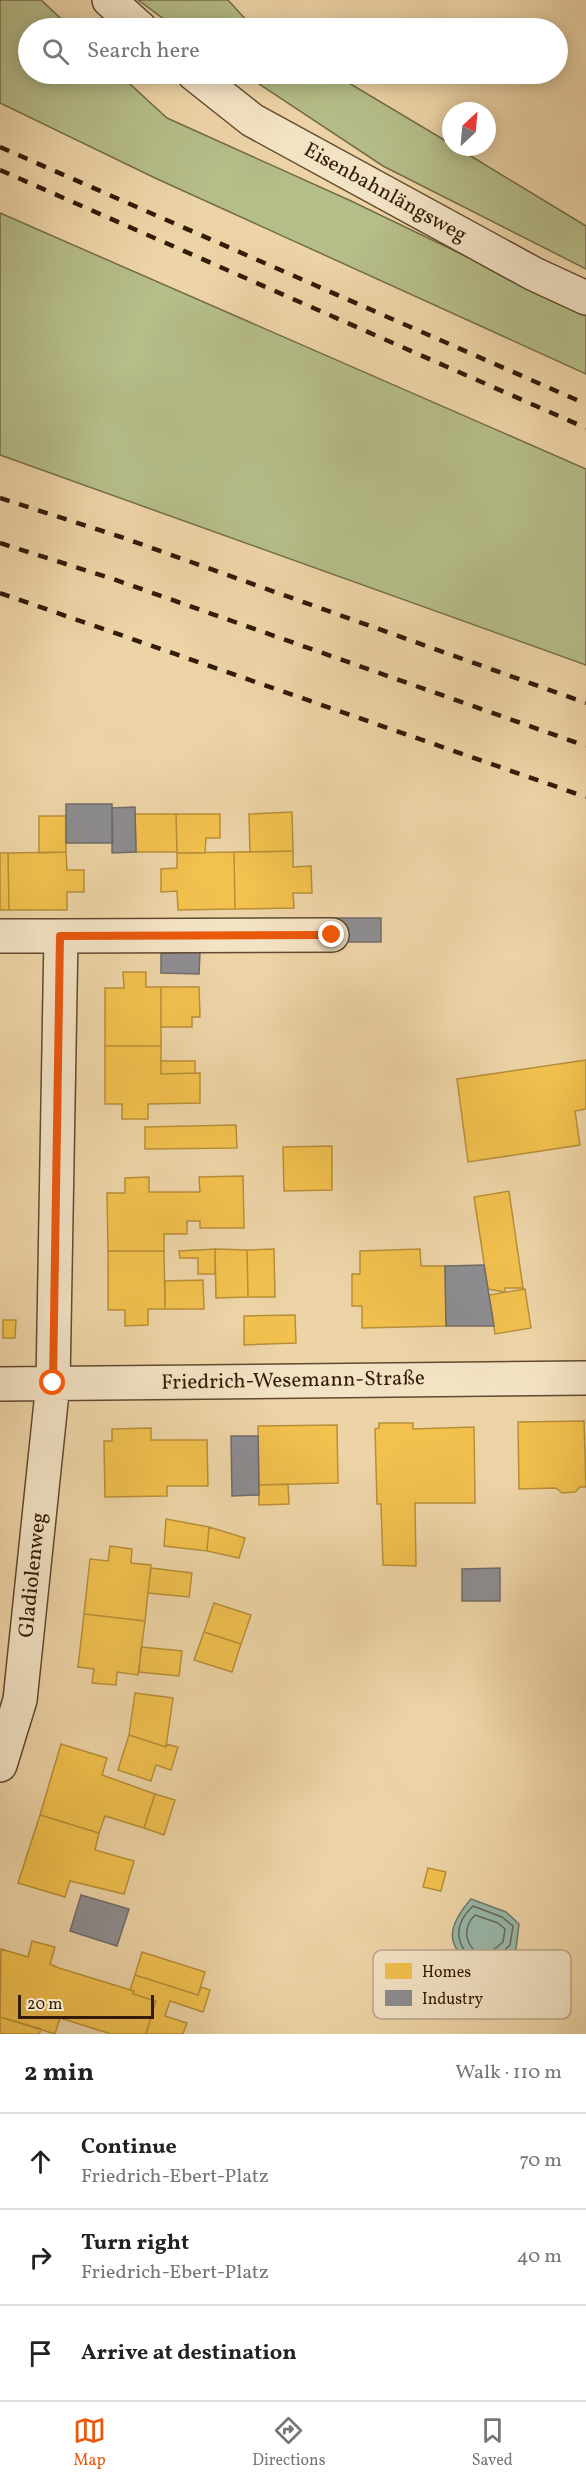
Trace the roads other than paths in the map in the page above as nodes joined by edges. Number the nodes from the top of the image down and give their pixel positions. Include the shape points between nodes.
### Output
1 (109, 0) edge
2 (129, 18) edge
3 (207, 84) edge
4 (586, 298) edge
5 (332, 935) dead end
6 (0, 936) edge
7 (60, 936) junction
8 (586, 1378) edge
9 (53, 1383) junction
10 (0, 1384) edge
11 (0, 1765) edge

1 - 2 street
3 - 4 street, Eisenbahnlängsweg via 252,120 534,274
5 - 7 street
6 - 7 street
7 - 9 street, Gladiolenweg
8 - 9 street, Friedrich-Wesemann-Straße
9 - 10 street, Friedrich-Wesemann-Straße
9 - 11 street, Gladiolenweg via 20,1700

